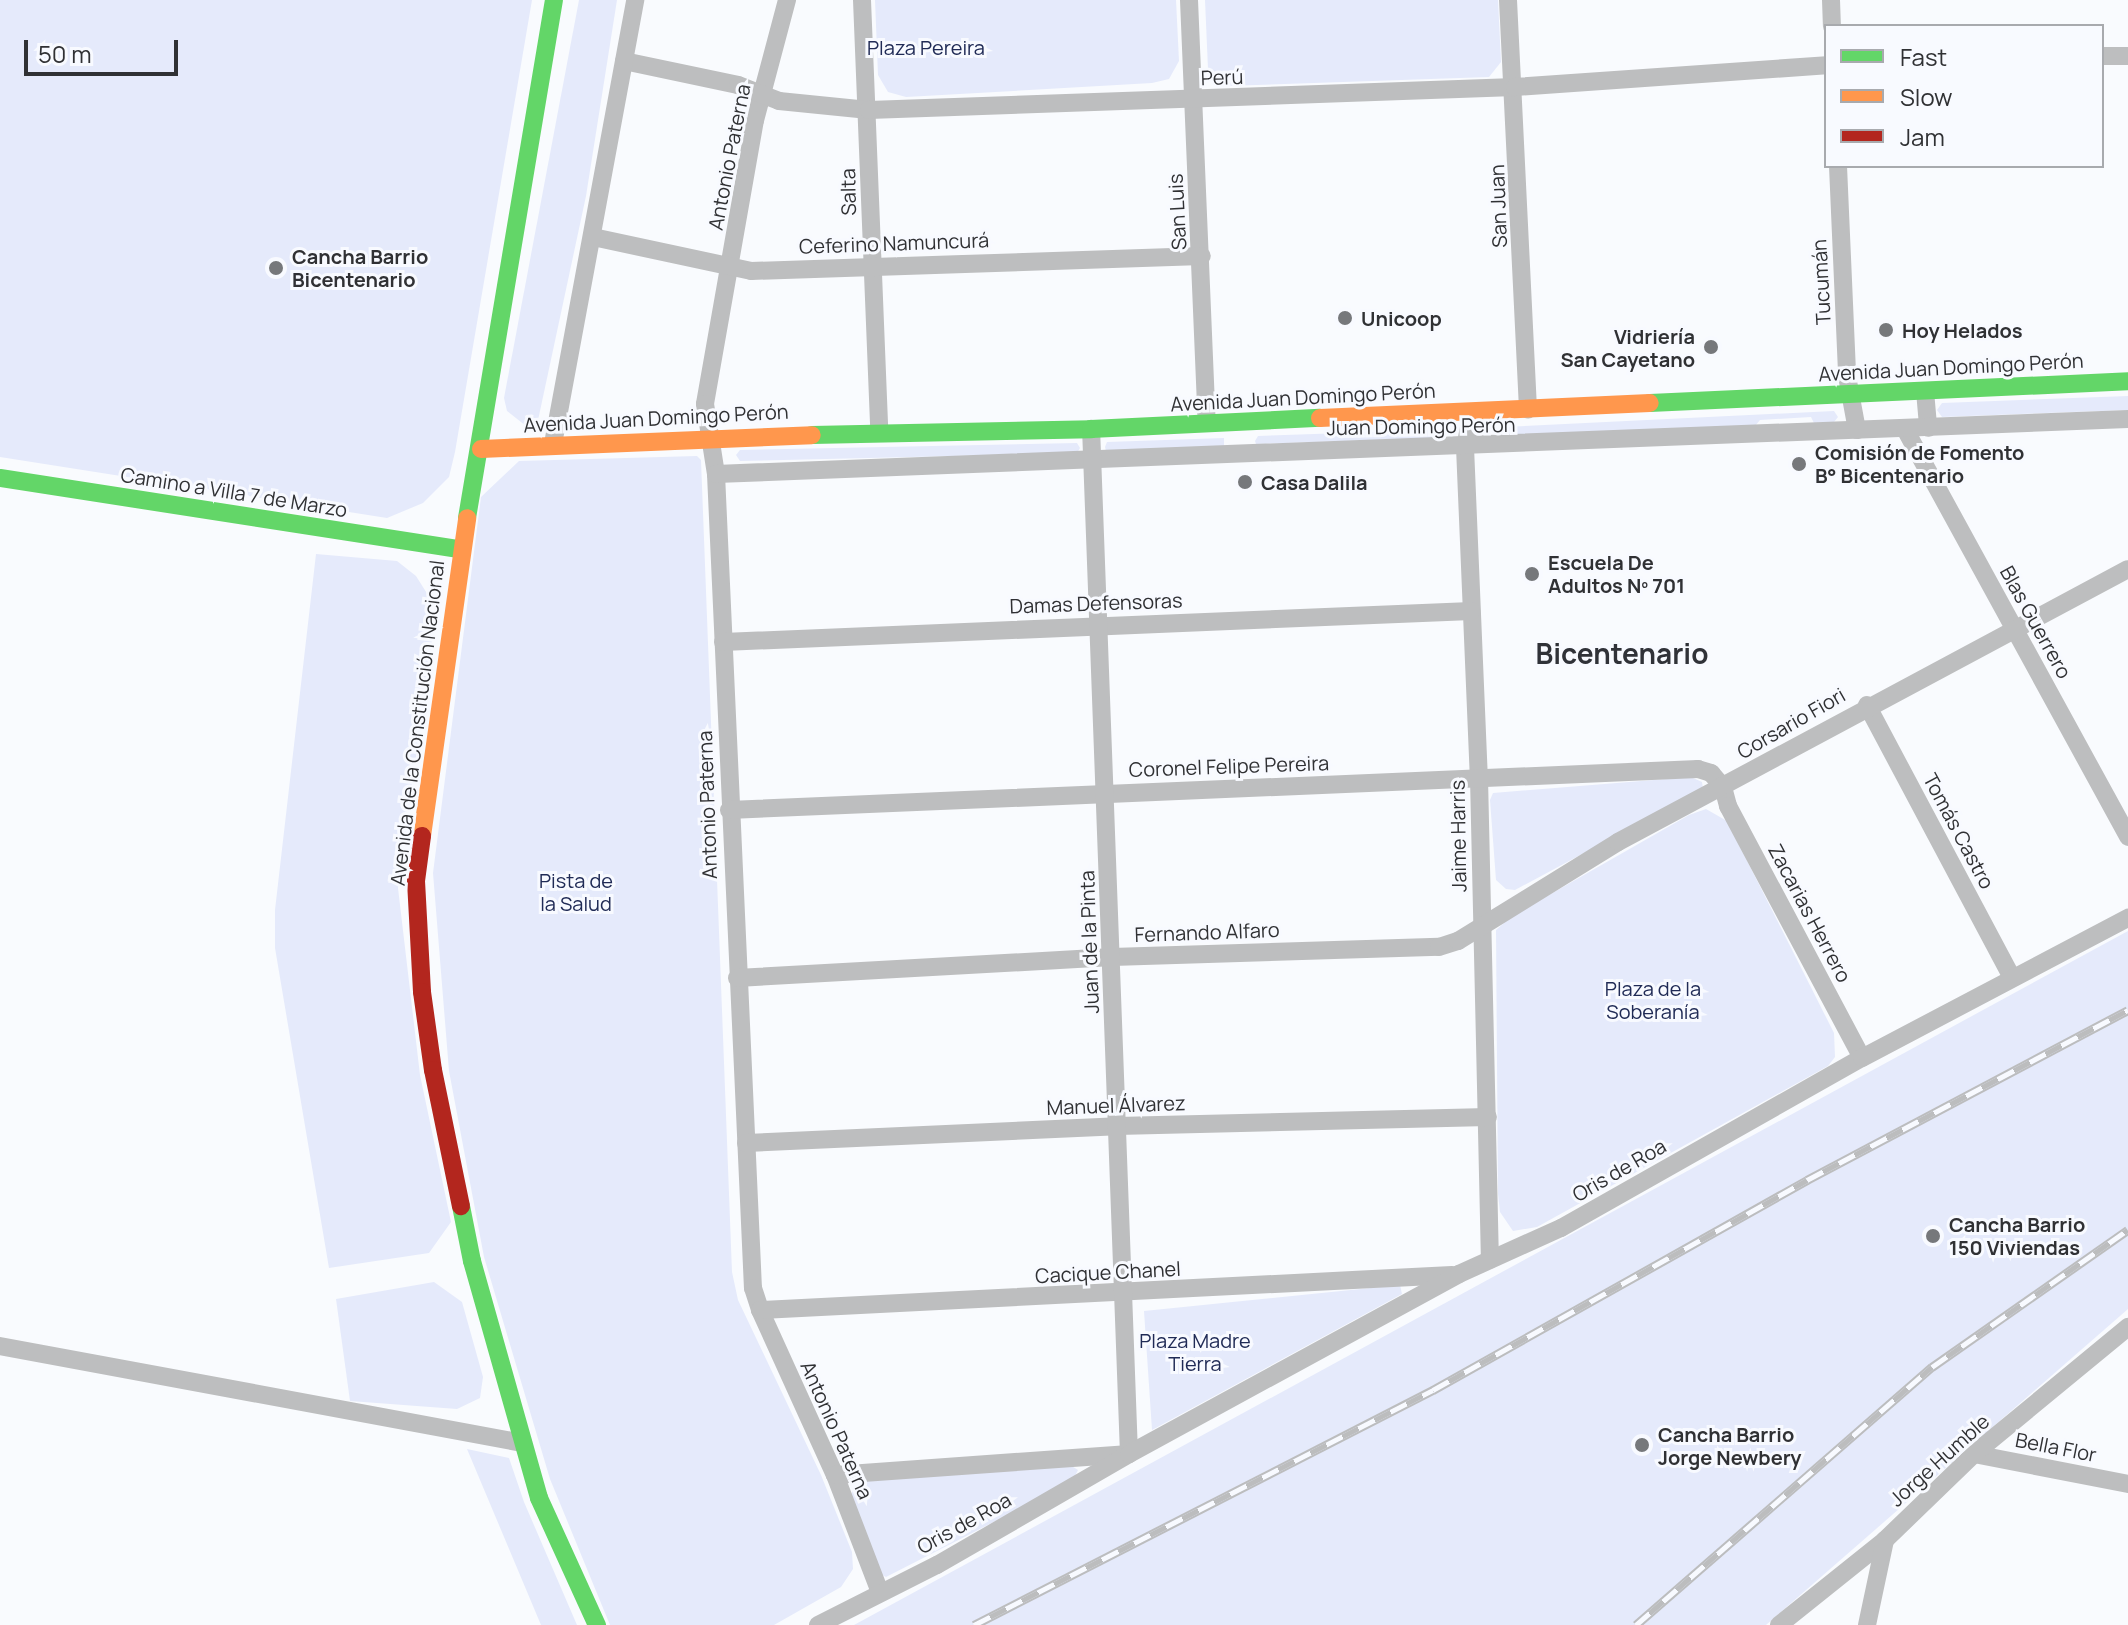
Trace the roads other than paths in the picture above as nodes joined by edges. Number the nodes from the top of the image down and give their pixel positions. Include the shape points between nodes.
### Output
1 (554, 0) edge
2 (635, 0) edge
3 (787, 0) edge
4 (862, 0) edge
5 (1189, 0) edge
6 (1508, 0) edge
7 (1831, 0) edge
8 (1832, 24) edge
9 (2104, 56) edge
10 (2128, 56) edge
11 (624, 61) junction
12 (1824, 65) edge
13 (1515, 87) junction
14 (763, 95) junction
15 (1194, 101) junction
16 (869, 110) junction
17 (1838, 168) edge
18 (593, 237) junction
19 (1202, 256) junction
20 (872, 265) junction
21 (730, 266) junction
22 (2128, 381) edge
23 (1925, 391) junction
24 (1850, 395) junction
25 (1528, 410) junction
26 (1472, 412) junction
27 (2128, 419) edge
28 (1243, 420) junction
29 (1207, 423) junction
30 (1928, 428) junction
31 (1091, 429) junction
32 (1905, 429) junction
33 (1857, 430) junction
34 (879, 431) junction
35 (711, 437) junction
36 (553, 444) junction
37 (1465, 447) junction
38 (481, 449) junction
39 (1244, 452) junction
40 (1092, 459) junction
41 (716, 474) junction
42 (0, 478) edge
43 (461, 549) junction
44 (2128, 569) edge
45 (1471, 611) junction
46 (1098, 624) junction
47 (2015, 629) junction
48 (723, 642) junction
49 (1867, 705) junction
50 (1479, 778) junction
51 (1723, 787) junction
52 (1104, 794) junction
53 (729, 810) junction
54 (2128, 837) edge
55 (2128, 918) edge
56 (1482, 925) junction
57 (1112, 957) junction
58 (737, 978) junction
59 (2012, 978) junction
60 (1862, 1058) junction
61 (1488, 1117) junction
62 (1117, 1126) junction
63 (746, 1143) junction
64 (1490, 1260) junction
65 (1459, 1274) junction
66 (1123, 1293) junction
67 (760, 1310) junction
68 (2128, 1327) edge
69 (0, 1346) edge
70 (523, 1443) junction
71 (1129, 1454) junction
72 (1974, 1454) junction
73 (835, 1475) junction
74 (2128, 1484) edge
75 (1885, 1540) junction
76 (880, 1592) junction
77 (597, 1625) edge
78 (818, 1625) edge
79 (1779, 1625) edge
80 (1867, 1625) edge

1 - 38 main road, Avenida de la Constitución Nacional
2 - 11 street
3 - 14 street, Antonio Paterna
4 - 16 street, Salta
5 - 15 street, San Luis
6 - 13 street, San Juan
7 - 8 street
9 - 10 street
11 - 14 street, Perú
11 - 18 street
12 - 13 street, Perú
13 - 15 street, Perú
13 - 25 street, San Juan
14 - 16 street, Perú
14 - 21 street, Antonio Paterna
15 - 16 street, Perú via 1162,97
15 - 19 street, San Luis
16 - 20 street, Salta
17 - 24 street, Tucumán
18 - 21 street, Ceferino Namuncurá
18 - 36 street
19 - 20 street, Ceferino Namuncurá
19 - 29 street, San Luis
20 - 21 street, Ceferino Namuncurá via 751,271
20 - 34 street, Salta
21 - 35 street, Antonio Paterna via 705,404
22 - 23 main road, Avenida Juan Domingo Perón
23 - 24 main road, Avenida Juan Domingo Perón
23 - 30 street
24 - 25 main road, Avenida Juan Domingo Perón
24 - 33 street, Tucumán
25 - 26 main road, Avenida Juan Domingo Perón
26 - 28 main road, Avenida Juan Domingo Perón
26 - 37 street, Jaime Harris
27 - 30 street, Juan Domingo Perón
28 - 29 main road, Avenida Juan Domingo Perón
28 - 39 street
29 - 31 main road, Avenida Juan Domingo Perón
30 - 32 street, Juan Domingo Perón
31 - 34 main road, Avenida Juan Domingo Perón
31 - 40 street, Juan de la Pinta
32 - 33 street, Juan Domingo Perón
32 - 47 street, Blas Guerrero
33 - 37 street, Juan Domingo Perón
34 - 35 main road, Avenida Juan Domingo Perón
35 - 36 main road, Avenida Juan Domingo Perón
35 - 41 street, Antonio Paterna
36 - 38 main road, Avenida Juan Domingo Perón
37 - 39 street, Juan Domingo Perón
37 - 45 street, Jaime Harris
38 - 43 main road, Avenida de la Constitución Nacional
39 - 40 street, Juan Domingo Perón
40 - 41 street, Juan Domingo Perón
40 - 46 street, Juan de la Pinta
41 - 48 street, Antonio Paterna
42 - 43 main road, Camino a Villa 7 de Marzo
43 - 70 main road, Avenida de la Constitución Nacional via 416,881 422,992 472,1261
44 - 47 street, Corsario Fiori
45 - 46 street, Damas Defensoras
45 - 50 street, Jaime Harris
46 - 48 street, Damas Defensoras
46 - 52 street, Juan de la Pinta
47 - 49 street, Corsario Fiori
47 - 54 street, Blas Guerrero
48 - 53 street, Antonio Paterna
49 - 51 street, Corsario Fiori
49 - 59 street, Tomás Castro
50 - 51 street, Coronel Felipe Pereira via 1698,769 1711,773
50 - 52 street, Coronel Felipe Pereira
50 - 56 street, Jaime Harris
51 - 56 street, Corsario Fiori via 1618,842
51 - 60 street, Zacarias Herrero via 1728,806
52 - 53 street, Coronel Felipe Pereira
52 - 57 street, Juan de la Pinta
53 - 58 street, Antonio Paterna
55 - 59 street, Oris de Roa
56 - 57 street, Fernando Alfaro via 1439,947
56 - 61 street, Jaime Harris
57 - 58 street, Fernando Alfaro
57 - 62 street, Juan de la Pinta
58 - 63 street, Antonio Paterna
59 - 60 street, Oris de Roa
60 - 64 street, Oris de Roa via 1561,1228
61 - 62 street, Manuel Álvarez
61 - 64 street, Jaime Harris
62 - 63 street, Manuel Álvarez
62 - 66 street, Juan de la Pinta
63 - 67 street, Antonio Paterna via 753,1288
64 - 65 street, Oris de Roa
65 - 66 street, Cacique Chanel
65 - 71 street, Oris de Roa
66 - 67 street, Cacique Chanel
66 - 71 street, Juan de la Pinta
67 - 73 street, Antonio Paterna
68 - 72 street, Jorge Humble
69 - 70 street
70 - 77 main road, Avenida de la Constitución Nacional via 539,1498
71 - 73 street, Oris de Roa
71 - 76 street, Oris de Roa via 937,1565
72 - 74 street, Bella Flor
72 - 75 street, Jorge Humble
73 - 76 street, Antonio Paterna
75 - 79 street, Jorge Humble
75 - 80 street
76 - 78 street, Oris de Roa

